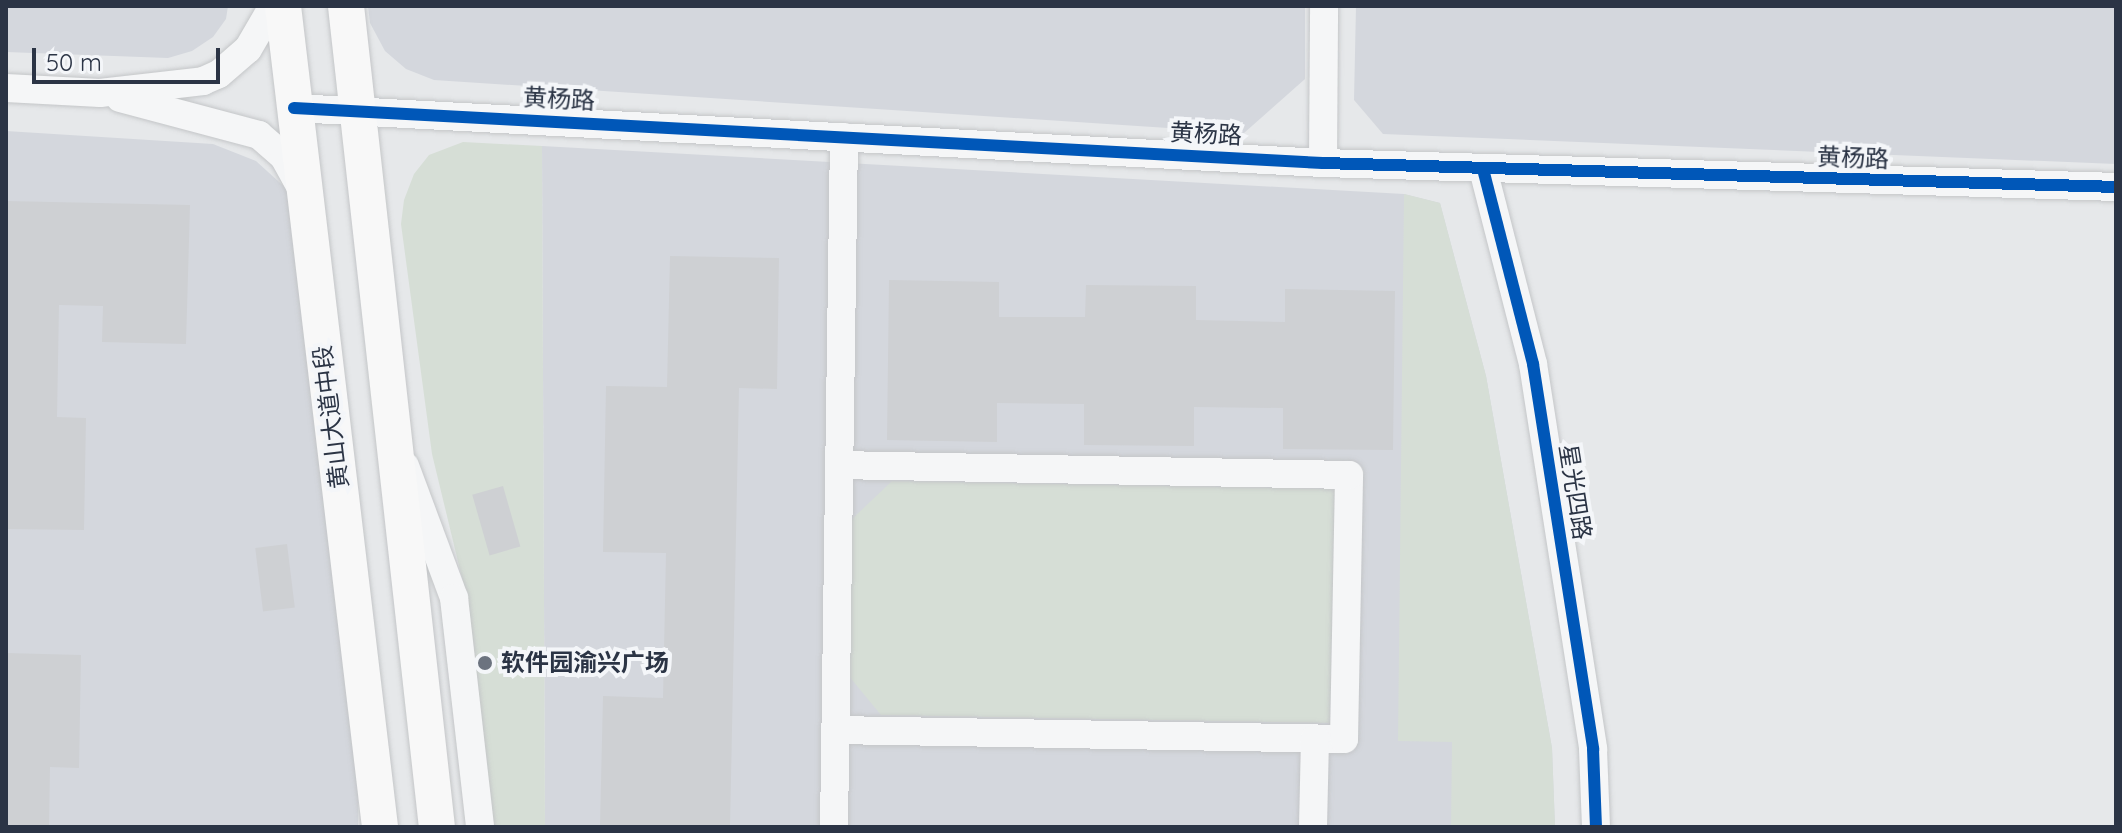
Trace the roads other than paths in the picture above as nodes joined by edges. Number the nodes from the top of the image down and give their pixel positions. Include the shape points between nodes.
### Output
1 (273, 6) edge
2 (283, 6) edge
3 (346, 6) edge
4 (1324, 6) edge
5 (6, 88) edge
6 (100, 93) junction
7 (294, 108) junction
8 (359, 110) junction
9 (844, 137) junction
10 (1323, 163) junction
11 (1483, 169) junction
12 (2116, 187) edge
13 (305, 199) junction
14 (395, 437) junction
15 (839, 465) junction
16 (835, 730) junction
17 (1315, 739) junction
18 (380, 827) edge
19 (437, 827) edge
20 (480, 827) edge
21 (834, 827) edge
22 (1313, 827) edge
23 (1596, 827) edge

1 - 6 street via 248,49 219,74 186,85
2 - 7 main road, 黄山大道中段
3 - 8 main road
4 - 10 street
5 - 6 street
6 - 13 street via 259,135 284,157
7 - 8 street, 黄杨路
7 - 13 main road, 黄山大道中段
8 - 9 street, 黄杨路
8 - 14 main road
9 - 10 street, 黄杨路
9 - 15 street
10 - 11 street, 黄杨路
11 - 12 street, 黄杨路
11 - 23 street, 星光四路 via 1533,364 1593,749
13 - 18 main road, 黄山大道中段
14 - 19 main road
14 - 20 street via 454,598
15 - 16 street
15 - 17 street via 1349,475 1344,739
16 - 17 street
16 - 21 street
17 - 22 street

